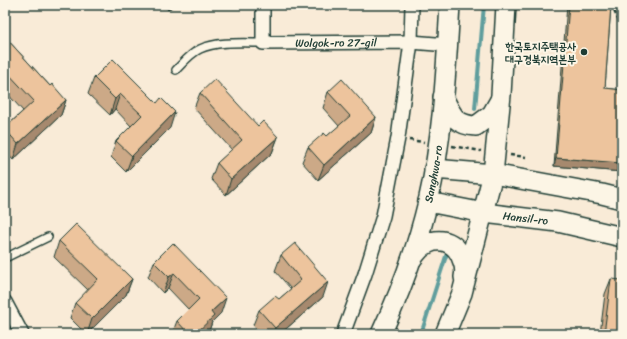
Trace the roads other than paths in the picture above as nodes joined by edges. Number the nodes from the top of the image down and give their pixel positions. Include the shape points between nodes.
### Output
1 (263, 5) edge
2 (412, 5) edge
3 (450, 5) edge
4 (506, 5) edge
5 (411, 42) junction
6 (263, 43) junction
7 (448, 45) junction
8 (176, 70) dead end
9 (444, 97) junction
10 (501, 100) junction
11 (434, 169) junction
12 (493, 174) junction
13 (622, 199) edge
14 (428, 202) junction
15 (484, 213) junction
16 (48, 237) dead end
17 (622, 237) edge
18 (5, 258) edge
19 (412, 259) junction
20 (464, 284) junction
21 (5, 302) edge
22 (22, 334) edge
23 (343, 334) edge
24 (381, 334) edge
25 (445, 334) edge

1 - 6 street
2 - 5 street
3 - 7 main road, Sanghwa-ro
4 - 10 main road
5 - 6 street, Wolgok-ro 27-gil
5 - 7 street, Wolgok-ro 27-gil
5 - 23 street via 398,138 383,216
6 - 8 lane via 211,45 199,49
7 - 9 main road, Sanghwa-ro
9 - 10 main road via 452,115 468,126 476,126 492,114
9 - 11 main road, Sanghwa-ro
10 - 12 main road
11 - 12 main road
11 - 14 main road, Sanghwa-ro
12 - 13 main road
12 - 15 main road
14 - 15 main road, Hansil-ro
14 - 19 main road, Sanghwa-ro
15 - 17 main road, Hansil-ro via 558,222
15 - 20 main road
16 - 18 lane
19 - 20 main road via 419,249 428,243 439,240 449,242 463,260
19 - 24 main road, Sanghwa-ro
20 - 25 main road
21 - 22 street

